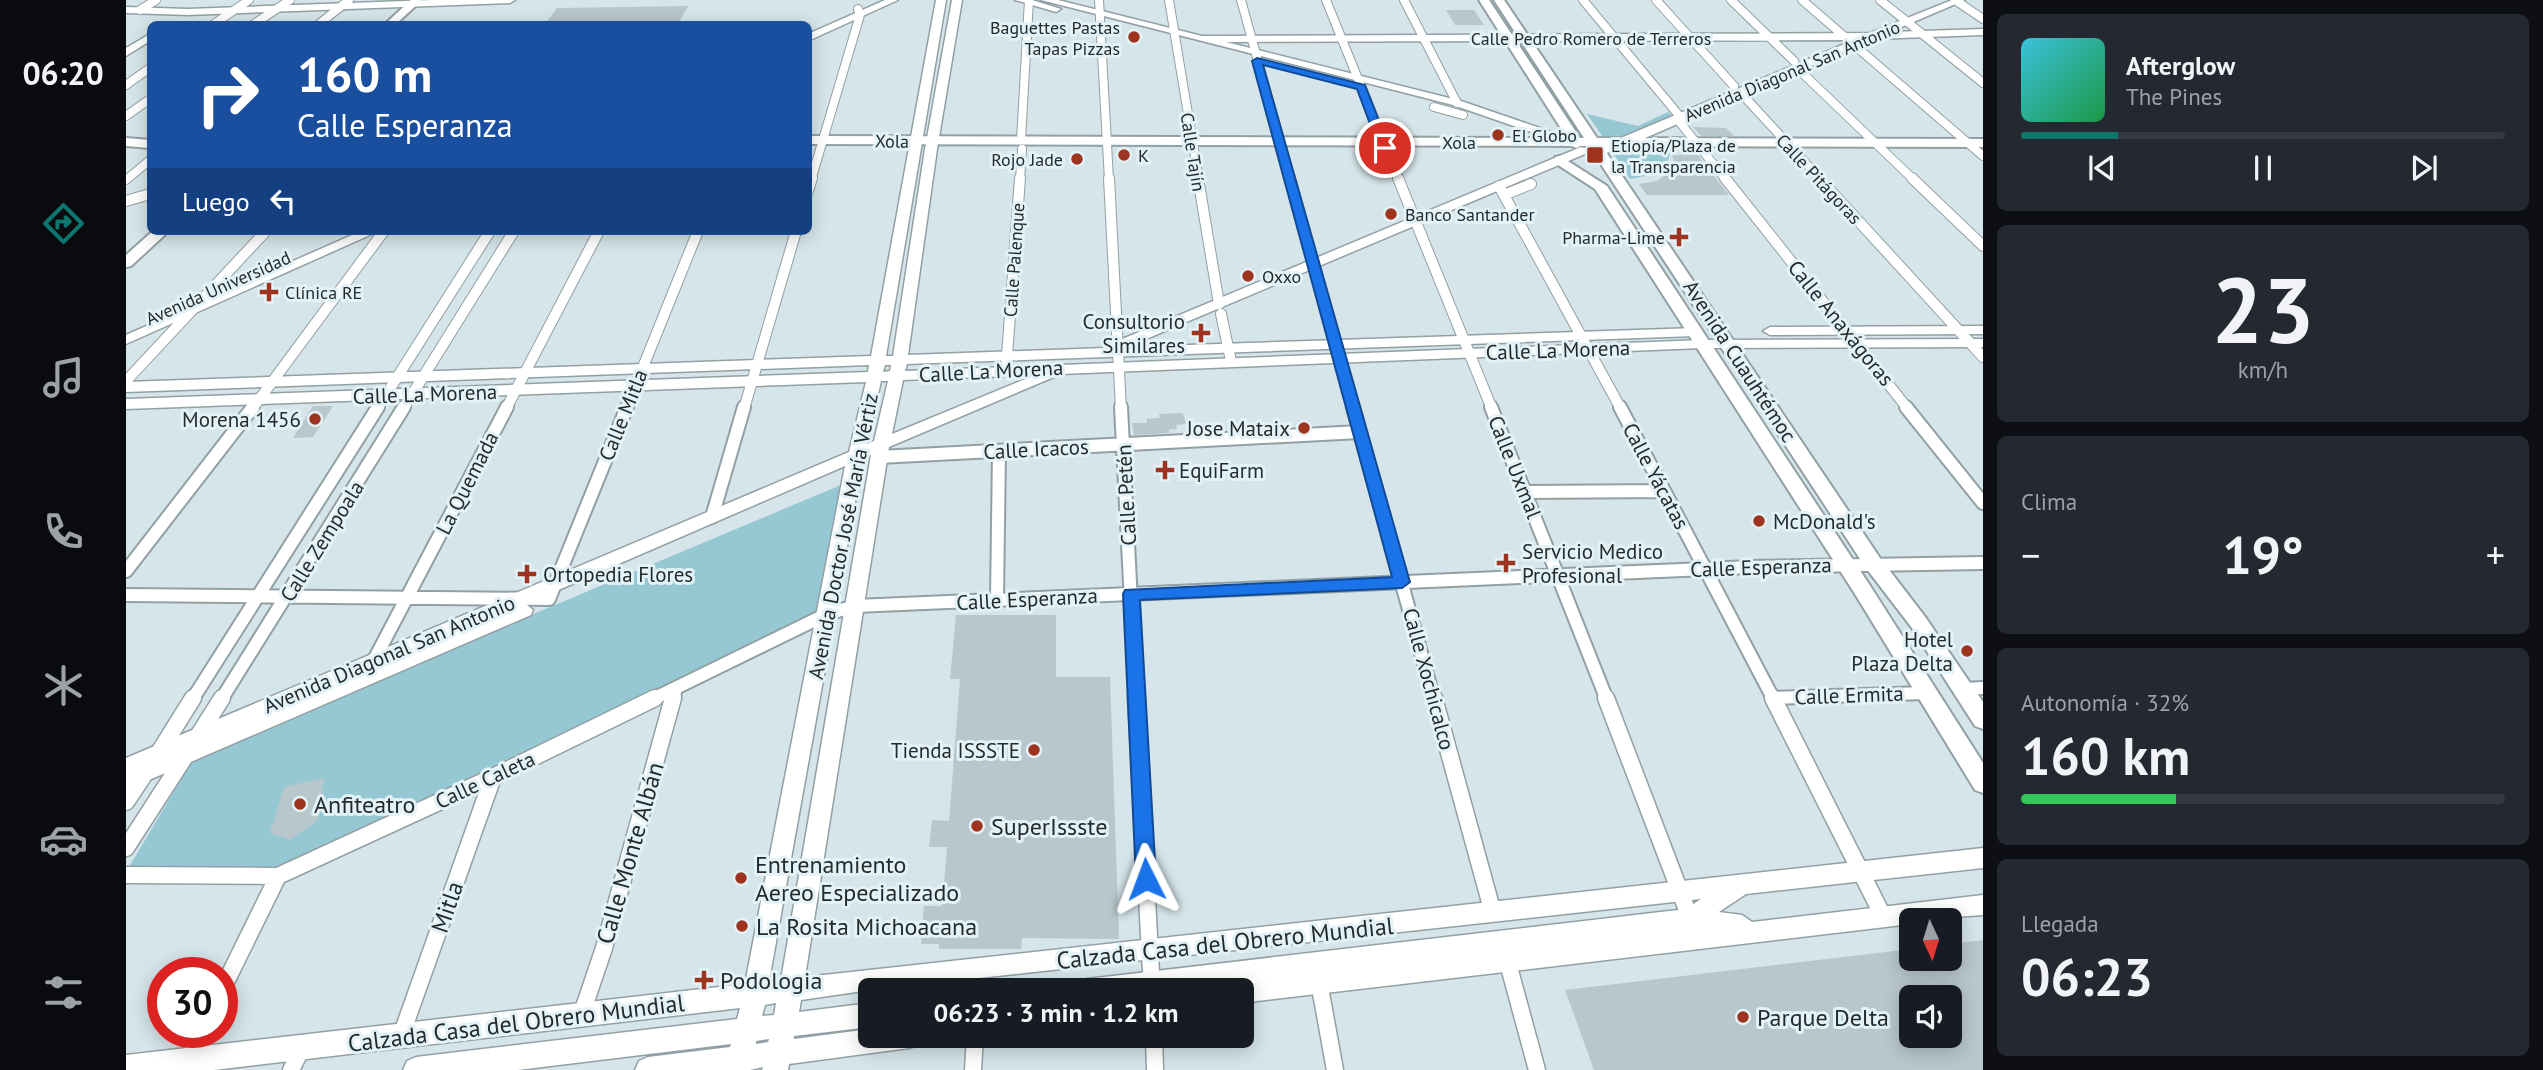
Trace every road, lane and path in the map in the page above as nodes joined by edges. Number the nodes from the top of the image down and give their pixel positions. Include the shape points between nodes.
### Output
1 (156, 0) edge
2 (207, 0) edge
3 (249, 0) edge
4 (290, 0) edge
5 (488, 0) edge
6 (510, 0) edge
7 (877, 0) edge
8 (893, 0) edge
9 (941, 0) edge
10 (957, 0) edge
11 (1046, 0) edge
12 (1099, 0) edge
13 (1169, 0) edge
14 (1241, 0) edge
15 (1325, 0) edge
16 (1404, 0) edge
17 (1484, 0) edge
18 (1499, 0) edge
19 (1583, 0) edge
20 (1656, 0) edge
21 (1731, 0) edge
22 (1802, 0) edge
23 (1809, 0) edge
24 (1880, 0) edge
25 (1938, 0) edge
26 (1957, 0) edge
27 (1026, 1) edge
28 (414, 2) edge
29 (344, 4) edge
30 (275, 9) junction
31 (126, 10) edge
32 (140, 10) junction
33 (233, 11) junction
34 (188, 12) junction
35 (859, 12) junction
36 (1100, 17) junction
37 (1904, 19) junction
38 (1983, 19) edge
39 (174, 21) edge
40 (218, 21) edge
41 (258, 21) edge
42 (323, 21) edge
43 (393, 21) edge
44 (812, 29) edge
45 (1983, 32) edge
46 (1923, 34) junction
47 (812, 36) edge
48 (1875, 36) junction
49 (1175, 37) junction
50 (1508, 37) junction
51 (1524, 37) junction
52 (1614, 37) junction
53 (1769, 37) junction
54 (1341, 38) junction
55 (1424, 38) junction
56 (1690, 38) junction
57 (147, 39) edge
58 (1198, 39) junction
59 (1252, 39) junction
60 (1848, 39) junction
61 (126, 54) edge
62 (1256, 57) junction
63 (1795, 64) junction
64 (147, 70) edge
65 (1360, 83) junction
66 (1983, 83) edge
67 (126, 85) edge
68 (1738, 89) junction
69 (147, 101) edge
70 (1460, 109) junction
71 (126, 116) edge
72 (1678, 116) junction
73 (126, 134) edge
74 (147, 135) edge
75 (126, 142) edge
76 (147, 144) edge
77 (1625, 144) junction
78 (818, 145) edge
79 (916, 145) junction
80 (931, 145) junction
81 (1021, 145) junction
82 (1106, 145) junction
83 (1192, 145) junction
84 (1279, 145) junction
85 (1384, 147) junction
86 (1598, 147) junction
87 (1700, 147) junction
88 (1790, 147) junction
89 (1880, 147) junction
90 (1579, 148) junction
91 (1979, 149) edge
92 (1560, 160) junction
93 (147, 162) edge
94 (812, 173) edge
95 (126, 180) edge
96 (1531, 184) dead end
97 (1501, 190) junction
98 (147, 195) edge
99 (126, 201) edge
100 (1416, 226) junction
101 (156, 235) edge
102 (262, 235) edge
103 (339, 235) edge
104 (363, 235) edge
105 (381, 235) edge
106 (487, 235) edge
107 (512, 235) edge
108 (597, 235) edge
109 (696, 235) edge
110 (795, 235) edge
111 (1983, 246) edge
112 (134, 249) edge
113 (126, 263) edge
114 (1315, 270) junction
115 (212, 290) junction
116 (196, 308) junction
117 (1220, 309) junction
118 (126, 328) edge
119 (1848, 330) junction
120 (1958, 330) junction
121 (1983, 330) edge
122 (1726, 337) junction
123 (1698, 338) junction
124 (126, 341) edge
125 (1585, 342) junction
126 (1857, 343) junction
127 (1977, 343) edge
128 (1466, 346) junction
129 (1338, 351) junction
130 (1121, 355) junction
131 (1230, 355) junction
132 (1983, 357) edge
133 (1100, 360) junction
134 (1006, 363) junction
135 (898, 368) junction
136 (1067, 368) junction
137 (876, 369) junction
138 (641, 370) junction
139 (754, 373) junction
140 (524, 374) junction
141 (424, 378) junction
142 (396, 379) junction
143 (126, 381) edge
144 (271, 384) junction
145 (635, 386) junction
146 (126, 387) edge
147 (515, 391) junction
148 (414, 394) junction
149 (385, 396) junction
150 (258, 401) junction
151 (126, 404) edge
152 (1360, 432) junction
153 (1123, 444) junction
154 (880, 450) junction
155 (999, 451) junction
156 (854, 462) junction
157 (1664, 491) junction
158 (1525, 492) junction
159 (1983, 503) edge
160 (712, 517) junction
161 (1845, 563) junction
162 (1873, 563) junction
163 (1983, 563) edge
164 (1705, 569) junction
165 (126, 571) edge
166 (1559, 575) junction
167 (1402, 582) junction
168 (552, 592) junction
169 (1131, 594) junction
170 (126, 596) edge
171 (258, 596) junction
172 (287, 597) junction
173 (407, 598) junction
174 (519, 599) junction
175 (997, 600) junction
176 (855, 607) junction
177 (827, 614) junction
178 (374, 660) junction
179 (676, 688) junction
180 (1973, 689) edge
181 (1925, 693) junction
182 (1773, 698) junction
183 (1983, 720) edge
184 (198, 736) junction
185 (159, 752) junction
186 (186, 755) junction
187 (126, 767) edge
188 (145, 773) junction
189 (493, 777) junction
190 (126, 781) edge
191 (1983, 783) edge
192 (126, 802) edge
193 (126, 848) edge
194 (1983, 858) edge
195 (1860, 873) junction
196 (126, 875) edge
197 (278, 876) junction
198 (1741, 886) junction
199 (1679, 892) junction
200 (1983, 905) edge
201 (1493, 913) junction
202 (1884, 918) junction
203 (1694, 928) junction
204 (1150, 951) junction
205 (1504, 951) junction
206 (238, 957) edge
207 (1152, 978) edge
208 (1240, 978) edge
209 (1319, 982) junction
210 (791, 990) junction
211 (1254, 990) edge
212 (755, 995) junction
213 (581, 1016) junction
214 (858, 1016) edge
215 (785, 1025) junction
216 (748, 1028) junction
217 (401, 1037) junction
218 (858, 1046) edge
219 (194, 1048) edge
220 (974, 1048) edge
221 (1154, 1048) edge
222 (296, 1059) edge
223 (188, 1061) junction
224 (777, 1061) edge
225 (739, 1063) edge
226 (126, 1068) edge
227 (416, 1070) edge
228 (648, 1070) edge
229 (973, 1070) edge
230 (1155, 1070) edge
231 (1335, 1070) edge
232 (1537, 1070) edge

1 - 32 street
2 - 34 street
3 - 33 street
4 - 30 street
5 - 6 street
5 - 28 street
7 - 35 street
8 - 35 street
9 - 79 street, Avenida Doctor José María Vértiz
10 - 80 street, Avenida Doctor José María Vértiz
11 - 36 street
12 - 36 street, Calle Petén
13 - 49 street, Calle Tajín
14 - 59 street, Calle Xochicalco
15 - 54 street, Calle Uxmal
16 - 55 street
17 - 50 main road
18 - 51 main road, Avenida Cuauhtémoc
19 - 52 street
20 - 56 street, Calle Pitágoras
21 - 53 street
22 - 60 street
23 - 60 street
24 - 37 street
25 - 37 street, Avenida Diagonal San Antonio
26 - 37 street, Avenida Diagonal San Antonio
26 - 38 street
27 - 36 street
27 - 81 street, Calle Palenque
28 - 29 street
28 - 43 main road
29 - 30 street
29 - 42 street
30 - 33 street
30 - 41 street
31 - 32 street
32 - 34 street
33 - 34 street
33 - 40 street
34 - 39 street
35 - 44 street
35 - 47 street
35 - 78 street
36 - 49 street
36 - 82 street, Calle Petén
37 - 46 street
37 - 48 street, Avenida Diagonal San Antonio
37 - 60 street, Avenida Diagonal San Antonio
45 - 46 street
46 - 48 street
46 - 66 street
48 - 60 street, Avenida Diagonal San Antonio
49 - 58 street
49 - 62 street
49 - 83 street, Calle Tajín
50 - 51 street, Calle Pedro Romero de Terreros
50 - 55 street, Calle Pedro Romero de Terreros
50 - 90 main road
51 - 52 street, Calle Pedro Romero de Terreros
51 - 86 main road, Avenida Cuauhtémoc
52 - 56 street, Calle Pedro Romero de Terreros
52 - 72 street, Calle Anaxágoras
53 - 56 street, Calle Pedro Romero de Terreros
53 - 60 street, Calle Pedro Romero de Terreros
53 - 63 street
54 - 55 street, Calle Pedro Romero de Terreros
54 - 59 street, Calle Pedro Romero de Terreros
54 - 65 street, Calle Uxmal
55 - 70 street
56 - 68 street, Calle Pitágoras
57 - 61 street
58 - 59 street, Calle Pedro Romero de Terreros
58 - 62 street
59 - 62 street, Calle Xochicalco
60 - 63 street, Avenida Diagonal San Antonio
60 - 91 street
62 - 65 street
62 - 84 street, Calle Xochicalco
63 - 68 street, Avenida Diagonal San Antonio
63 - 89 street
64 - 67 street
65 - 70 street
65 - 70 street via 1434,107
65 - 85 street, Calle Uxmal
68 - 72 street, Avenida Diagonal San Antonio
68 - 88 street, Calle Pitágoras
69 - 71 street
70 - 90 street
72 - 77 street, Avenida Diagonal San Antonio
72 - 87 street, Calle Anaxágoras
73 - 74 main road
75 - 76 main road
77 - 86 main road, Xola
77 - 87 main road, Xola
78 - 79 main road, Xola
78 - 94 street
79 - 80 main road, Xola
79 - 137 street, Avenida Doctor José María Vértiz
80 - 81 main road, Xola
80 - 135 street, Avenida Doctor José María Vértiz
81 - 82 main road, Xola
81 - 134 street, Calle Palenque
82 - 83 main road, Xola
82 - 130 street, Calle Petén
83 - 84 main road, Xola
83 - 117 street, Calle Tajín
84 - 85 main road, Xola
84 - 114 street, Calle Xochicalco
85 - 90 main road, Xola
85 - 100 street, Calle Uxmal
86 - 87 main road, Xola
86 - 90 main road, Xola
86 - 122 main road, Avenida Cuauhtémoc
87 - 88 main road, Xola
87 - 119 street, Calle Anaxágoras
88 - 89 main road, Xola
88 - 120 street, Calle Pitágoras
89 - 91 main road, Xola
89 - 111 street
90 - 92 street
92 - 97 street
92 - 123 main road, Avenida Cuauhtémoc via 1600,186
93 - 95 street
96 - 97 street
97 - 100 street
97 - 125 street, Calle Yácatas
98 - 99 street
100 - 114 street
100 - 128 street, Calle Uxmal
101 - 112 main road
102 - 115 street
103 - 115 street, Avenida Universidad
104 - 116 street, Avenida Universidad
105 - 144 street
106 - 142 street, Calle Zempoala
107 - 141 street, Calle Zempoala
108 - 140 street, La Quemada
109 - 138 street, Calle Mitla
110 - 139 street
112 - 113 main road
114 - 117 street
114 - 129 street, Calle Xochicalco
115 - 116 street
115 - 118 street, Avenida Universidad
116 - 124 street, Avenida Universidad
116 - 143 street
117 - 130 street
117 - 131 street, Calle Tajín
119 - 120 street, Calle La Morena
119 - 122 street, Calle La Morena
119 - 126 street, Calle Anaxágoras
120 - 121 street, Calle La Morena
120 - 127 street, Calle Pitágoras
122 - 123 street, Calle La Morena
122 - 126 street, Calle La Morena
122 - 162 main road, Avenida Cuauhtémoc
123 - 125 street, Calle La Morena
123 - 161 main road, Avenida Cuauhtémoc
125 - 128 street, Calle La Morena
125 - 157 street, Calle Yácatas
126 - 127 street, Calle La Morena
126 - 159 street, Calle Anaxágoras
127 - 132 street, Calle Pitágoras
128 - 129 street, Calle La Morena
128 - 158 street, Calle Uxmal
129 - 131 street, Calle La Morena
129 - 152 street, Calle Xochicalco
130 - 131 street, Calle La Morena
130 - 133 street, Calle La Morena
130 - 153 street, Calle Petén
133 - 134 street, Calle La Morena
133 - 136 street, Calle La Morena
133 - 154 street, Avenida Diagonal San Antonio
134 - 135 street, Calle La Morena
134 - 136 street, Calle La Morena
135 - 137 street, Calle La Morena
135 - 154 street, Avenida Doctor José María Vértiz
136 - 154 street, Avenida Diagonal San Antonio
137 - 139 street, Calle La Morena
137 - 156 street, Avenida Doctor José María Vértiz
138 - 139 street, Calle La Morena
138 - 140 street, Calle La Morena
138 - 145 street, Calle Mitla
139 - 145 street, Calle La Morena
139 - 160 street
140 - 141 street, Calle La Morena
140 - 147 street, La Quemada
141 - 142 street, Calle La Morena
141 - 148 street, Calle Zempoala
142 - 144 street, Calle La Morena
142 - 149 street, Calle Zempoala
144 - 146 street, Calle La Morena
144 - 150 street
145 - 147 street, Calle La Morena
145 - 168 street, Calle Mitla
147 - 148 street, Calle La Morena
147 - 173 street, La Quemada
148 - 149 street, Calle La Morena
148 - 172 street, Calle Zempoala
149 - 150 street, Calle La Morena
149 - 171 street, Calle Zempoala
150 - 151 street, Calle La Morena
150 - 165 street
152 - 153 street, Calle Icacos
152 - 167 street, Calle Xochicalco
153 - 155 street, Calle Icacos
153 - 169 street, Calle Petén
154 - 155 street, Calle Icacos
154 - 156 street, Avenida Diagonal San Antonio
154 - 176 street, Avenida Doctor José María Vértiz
155 - 175 street
156 - 160 street, Avenida Diagonal San Antonio
156 - 168 street, Avenida Diagonal San Antonio
156 - 177 street, Avenida Doctor José María Vértiz
157 - 158 street
157 - 164 street, Calle Yácatas
158 - 166 street, Calle Uxmal
160 - 168 street, Avenida Diagonal San Antonio
161 - 162 street, Calle Esperanza
161 - 164 street, Calle Esperanza
161 - 181 main road, Avenida Cuauhtémoc
162 - 163 street, Calle Esperanza
162 - 180 main road, Avenida Cuauhtémoc
164 - 166 street, Calle Esperanza
164 - 182 street, Calle Yácatas
166 - 167 street, Calle Esperanza
166 - 199 street, Calle Uxmal
167 - 169 street, Calle Esperanza
167 - 201 street, Calle Xochicalco
168 - 174 street, Avenida Diagonal San Antonio
168 - 186 street, Avenida Diagonal San Antonio
169 - 175 street, Calle Esperanza
169 - 204 street, Calle Petén
170 - 171 street
171 - 172 street
171 - 185 street, Calle Zempoala
172 - 173 street
172 - 184 street, Calle Zempoala
173 - 174 street
173 - 178 street, La Quemada
174 - 178 street, Avenida Diagonal San Antonio
175 - 176 street, Calle Esperanza
176 - 177 street, Calle Esperanza
176 - 210 street, Avenida Doctor José María Vértiz
177 - 179 street, Calle Caleta
177 - 212 street, Avenida Doctor José María Vértiz
178 - 184 street, Avenida Diagonal San Antonio
179 - 189 street, Calle Caleta
179 - 213 street, Calle Monte Albán
180 - 183 main road, Avenida Cuauhtémoc
181 - 182 street, Calle Ermita
181 - 191 main road, Avenida Cuauhtémoc
182 - 195 street, Calle Yácatas
184 - 185 street, Avenida Diagonal San Antonio
184 - 186 street, Calle Zempoala
185 - 187 street, Avenida Diagonal San Antonio
185 - 188 street, Calle Zempoala
186 - 188 street, Avenida Diagonal San Antonio
186 - 193 street, Calle Zempoala
188 - 190 street, Avenida Diagonal San Antonio
188 - 192 street, Calle Zempoala
189 - 197 street, Calle Caleta
189 - 217 street, Mitla
194 - 195 street, Calzada Casa del Obrero Mundial
195 - 198 street, Calzada Casa del Obrero Mundial
195 - 202 street, Calle Yácatas
196 - 197 street, Calle Caleta
197 - 206 street
198 - 199 street, Calzada Casa del Obrero Mundial
198 - 203 street, Calzada Casa del Obrero Mundial
199 - 201 street, Calzada Casa del Obrero Mundial
199 - 203 street, Calle Uxmal
200 - 202 street, Calzada Casa del Obrero Mundial
201 - 204 street, Calzada Casa del Obrero Mundial
202 - 203 street, Calzada Casa del Obrero Mundial via 1770,930
203 - 205 street, Calzada Casa del Obrero Mundial
204 - 207 street, Calle Petén
204 - 210 street, Calzada Casa del Obrero Mundial
205 - 208 street, Calzada Casa del Obrero Mundial
205 - 209 street, Calzada Casa del Obrero Mundial
205 - 232 street
209 - 211 street, Calzada Casa del Obrero Mundial
209 - 231 street
210 - 212 street, Calzada Casa del Obrero Mundial
210 - 215 street, Avenida Doctor José María Vértiz
212 - 213 street, Calzada Casa del Obrero Mundial
212 - 216 street, Avenida Doctor José María Vértiz
213 - 217 street, Calzada Casa del Obrero Mundial
214 - 215 street, Calzada Casa del Obrero Mundial
215 - 216 street, Calzada Casa del Obrero Mundial
215 - 224 street, Avenida Doctor José María Vértiz
216 - 225 street, Avenida Doctor José María Vértiz
216 - 227 street, Calzada Casa del Obrero Mundial
217 - 222 street, Calzada Casa del Obrero Mundial
218 - 224 street
219 - 223 street
220 - 229 street
221 - 230 street
222 - 223 street, Calzada Casa del Obrero Mundial
223 - 226 street, Calzada Casa del Obrero Mundial
224 - 225 street
225 - 228 street

